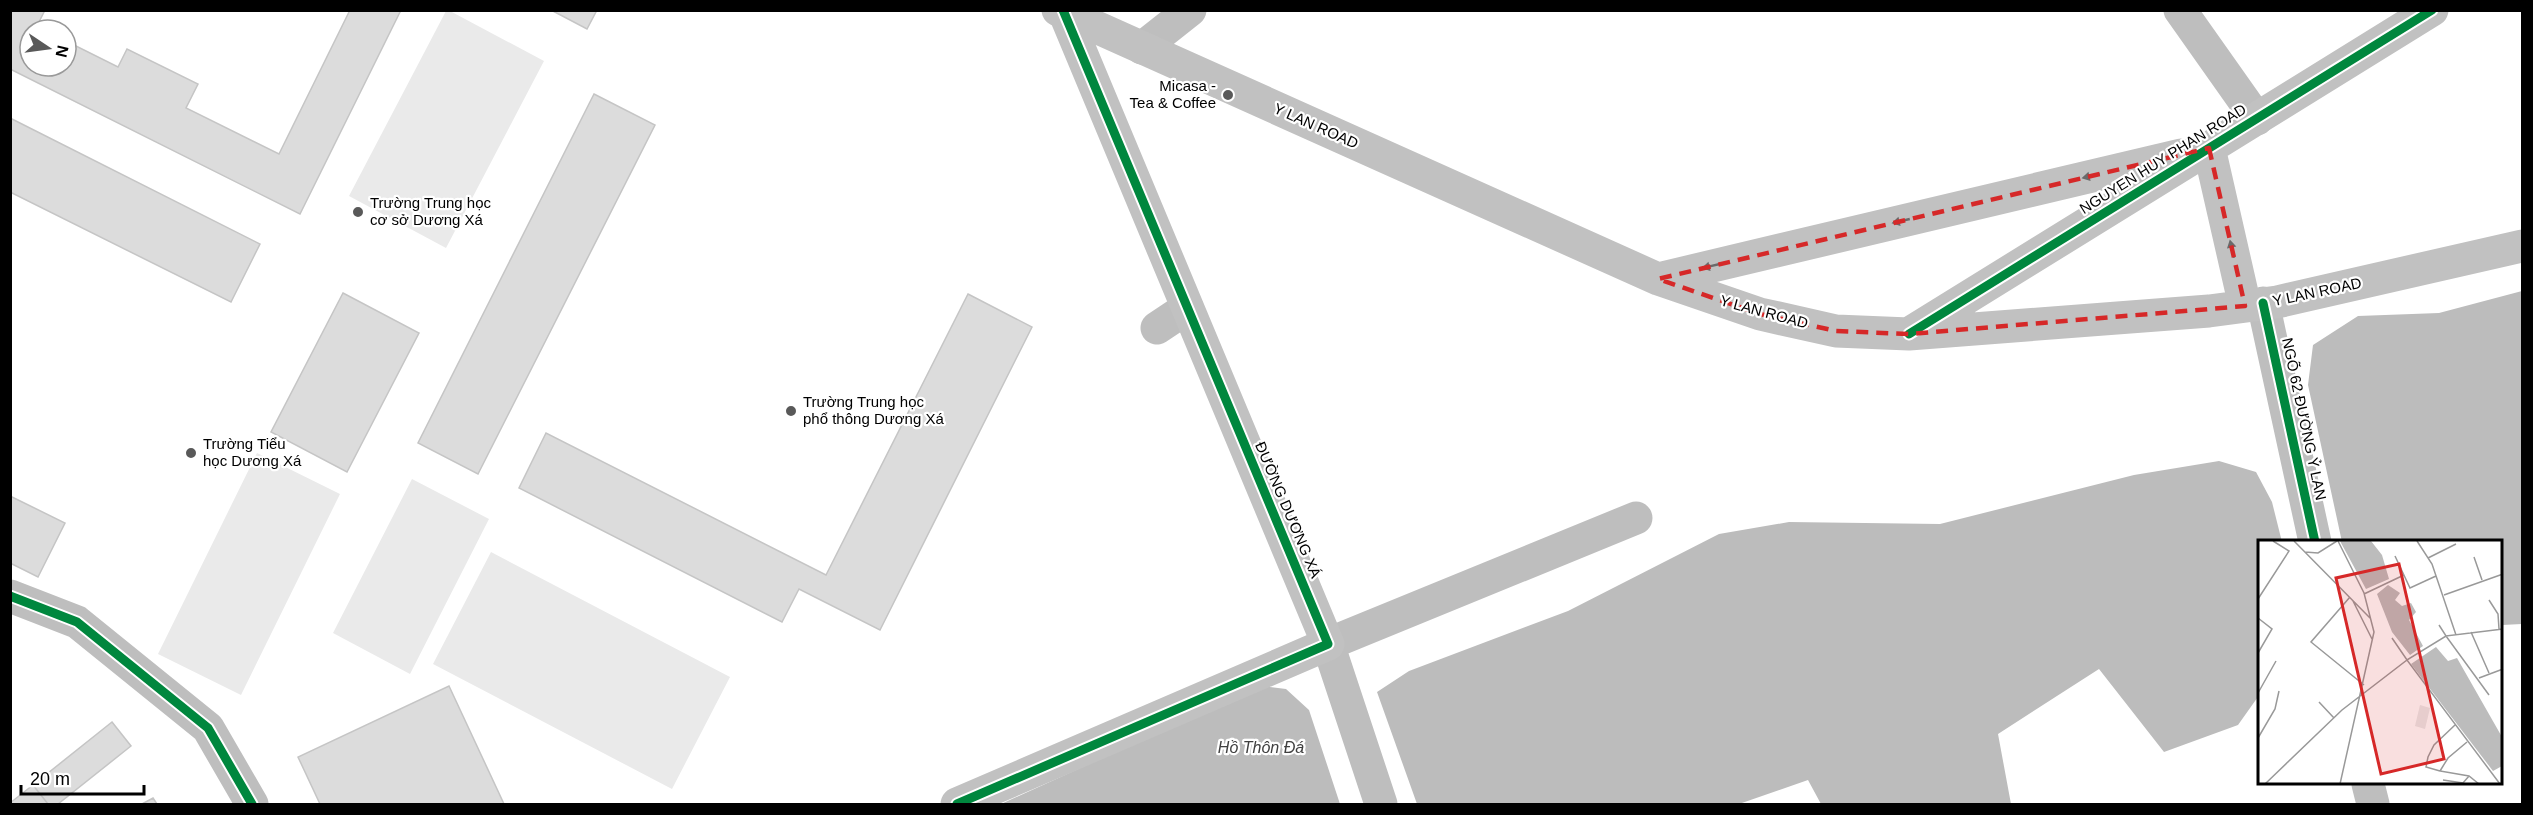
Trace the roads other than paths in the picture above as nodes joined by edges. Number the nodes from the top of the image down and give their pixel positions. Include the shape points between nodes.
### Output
1 (1190, 10) edge
2 (2180, 10) edge
3 (2433, 10) edge
4 (1062, 12) edge
5 (1142, 48) junction
6 (2257, 119) junction
7 (2209, 148) junction
8 (2523, 246) edge
9 (1658, 279) junction
10 (2254, 304) junction
11 (1187, 308) junction
12 (1157, 328) dead end
13 (1909, 334) junction
14 (1636, 518) dead end
15 (2315, 540) edge
16 (10, 597) edge
17 (1328, 644) junction
18 (2368, 785) edge
19 (252, 804) edge
20 (957, 804) edge
21 (1381, 804) edge
22 (2373, 804) edge

1 - 5 street
2 - 6 street
3 - 6 main road, NGUYEN HUY PHAN ROAD
4 - 5 main road, Y LAN ROAD
4 - 11 main road, ĐƯỜNG DƯƠNG XÁ
5 - 9 main road, Y LAN ROAD
6 - 7 main road, NGUYEN HUY PHAN ROAD
7 -> 9 main road
10 -> 7 main road
7 - 13 main road, NGUYEN HUY PHAN ROAD
8 - 10 main road, Y LAN ROAD
9 - 13 main road, Y LAN ROAD via 1760,314 1836,331
10 - 13 main road, Y LAN ROAD via 2209,311
10 - 15 street, NGÕ 62 ĐƯỜNG Ỷ LAN via 2290,426
11 - 12 street
11 - 17 main road, ĐƯỜNG DƯƠNG XÁ
14 - 17 street
16 - 19 street via 77,622 208,728
17 - 20 main road
17 - 21 street
18 - 22 street

